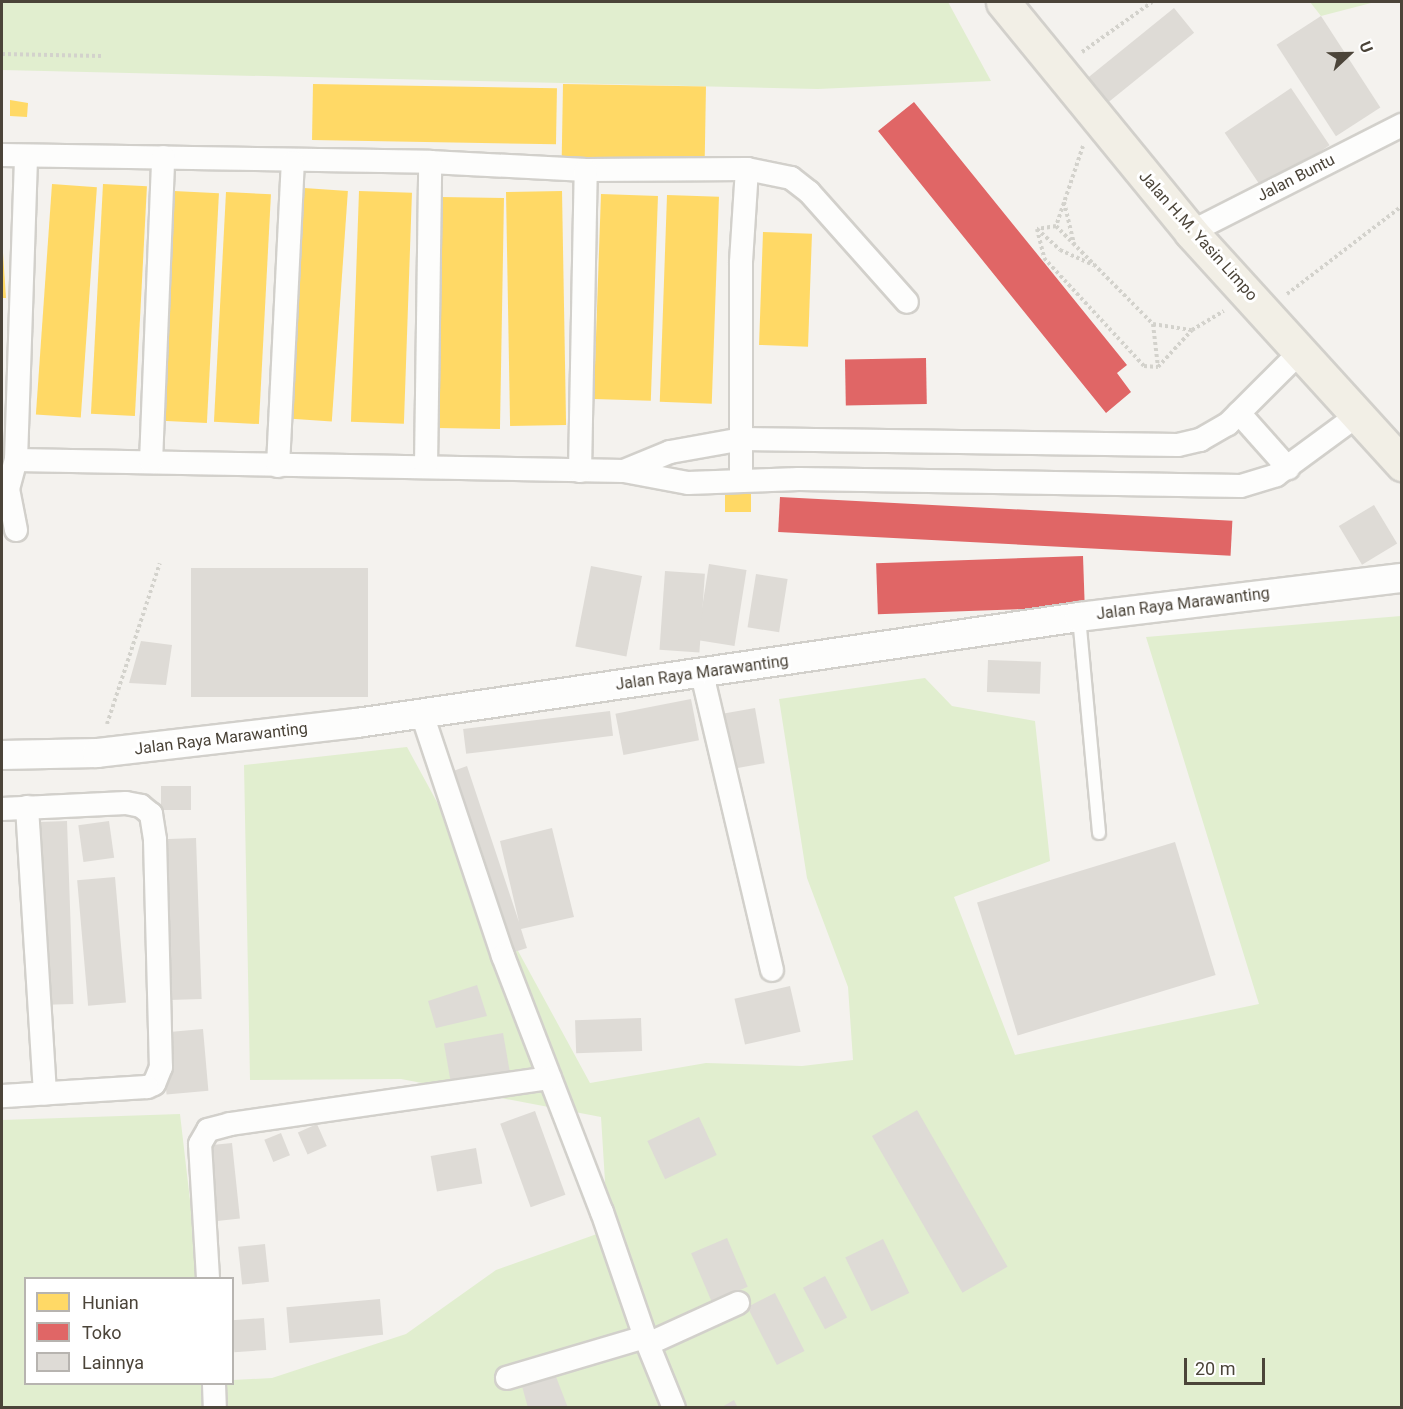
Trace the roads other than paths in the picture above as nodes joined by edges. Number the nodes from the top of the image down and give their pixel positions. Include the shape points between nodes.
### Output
1 (1003, 2) edge
2 (1401, 125) edge
3 (2, 155) edge
4 (26, 156) junction
5 (163, 157) junction
6 (293, 162) junction
7 (430, 162) junction
8 (747, 169) junction
9 (586, 170) junction
10 (1191, 232) junction
11 (907, 302) dead end
12 (11, 324) edge
13 (1302, 350) junction
14 (1239, 413) junction
15 (1359, 414) junction
16 (742, 439) junction
17 (800, 440) junction
18 (16, 460) junction
19 (151, 462) junction
20 (1401, 464) edge
21 (278, 466) junction
22 (426, 466) junction
23 (1288, 468) junction
24 (580, 471) junction
25 (624, 471) junction
26 (799, 479) junction
27 (741, 481) junction
28 (5, 489) edge
29 (16, 530) dead end
30 (1401, 578) edge
31 (1079, 617) junction
32 (702, 674) junction
33 (422, 714) junction
34 (2, 755) edge
35 (27, 807) junction
36 (2, 809) edge
37 (1099, 833) dead end
38 (772, 970) dead end
39 (550, 1078) junction
40 (45, 1093) junction
41 (2, 1096) edge
42 (208, 1277) edge
43 (738, 1303) dead end
44 (646, 1341) junction
45 (507, 1378) dead end
46 (214, 1385) edge
47 (215, 1407) edge
48 (674, 1407) edge

1 - 10 main road, Jalan H.M. Yasin Limpo
2 - 10 street, Jalan Buntu
3 - 4 street
4 - 5 street
4 - 12 street
5 - 6 street
5 - 19 street
6 - 7 street
6 - 21 street
7 - 9 street
7 - 22 street
8 - 9 street
8 - 11 street via 791,178 809,192
8 - 16 street via 741,252
9 - 24 street
10 - 13 main road, Jalan H.M. Yasin Limpo
12 - 18 street
13 - 14 street
13 - 15 main road, Jalan H.M. Yasin Limpo
14 - 17 street via 1217,431 1178,446
14 - 23 street
15 - 20 main road, Jalan H.M. Yasin Limpo
15 - 23 street
16 - 17 street
16 - 25 street via 670,452
16 - 27 street
17 - 26 street
18 - 19 street
18 - 28 street
19 - 21 street
21 - 22 street
22 - 24 street
23 - 26 street via 1241,486
24 - 25 street
25 - 27 street via 672,482
26 - 27 street
28 - 29 street
30 - 31 street, Jalan Raya Marawanting
31 - 32 street, Jalan Raya Marawanting
31 - 37 lane
32 - 33 street, Jalan Raya Marawanting
32 - 38 street
33 - 34 street, Jalan Raya Marawanting via 97,753
33 - 39 street via 503,956
35 - 36 street
35 - 40 street
35 - 40 street via 134,803 151,814 155,840 160,998 157,1080 147,1087
39 - 42 street via 208,1130 200,1144
39 - 44 street
40 - 41 street
43 - 44 street
44 - 45 street
44 - 48 street
46 - 47 street

